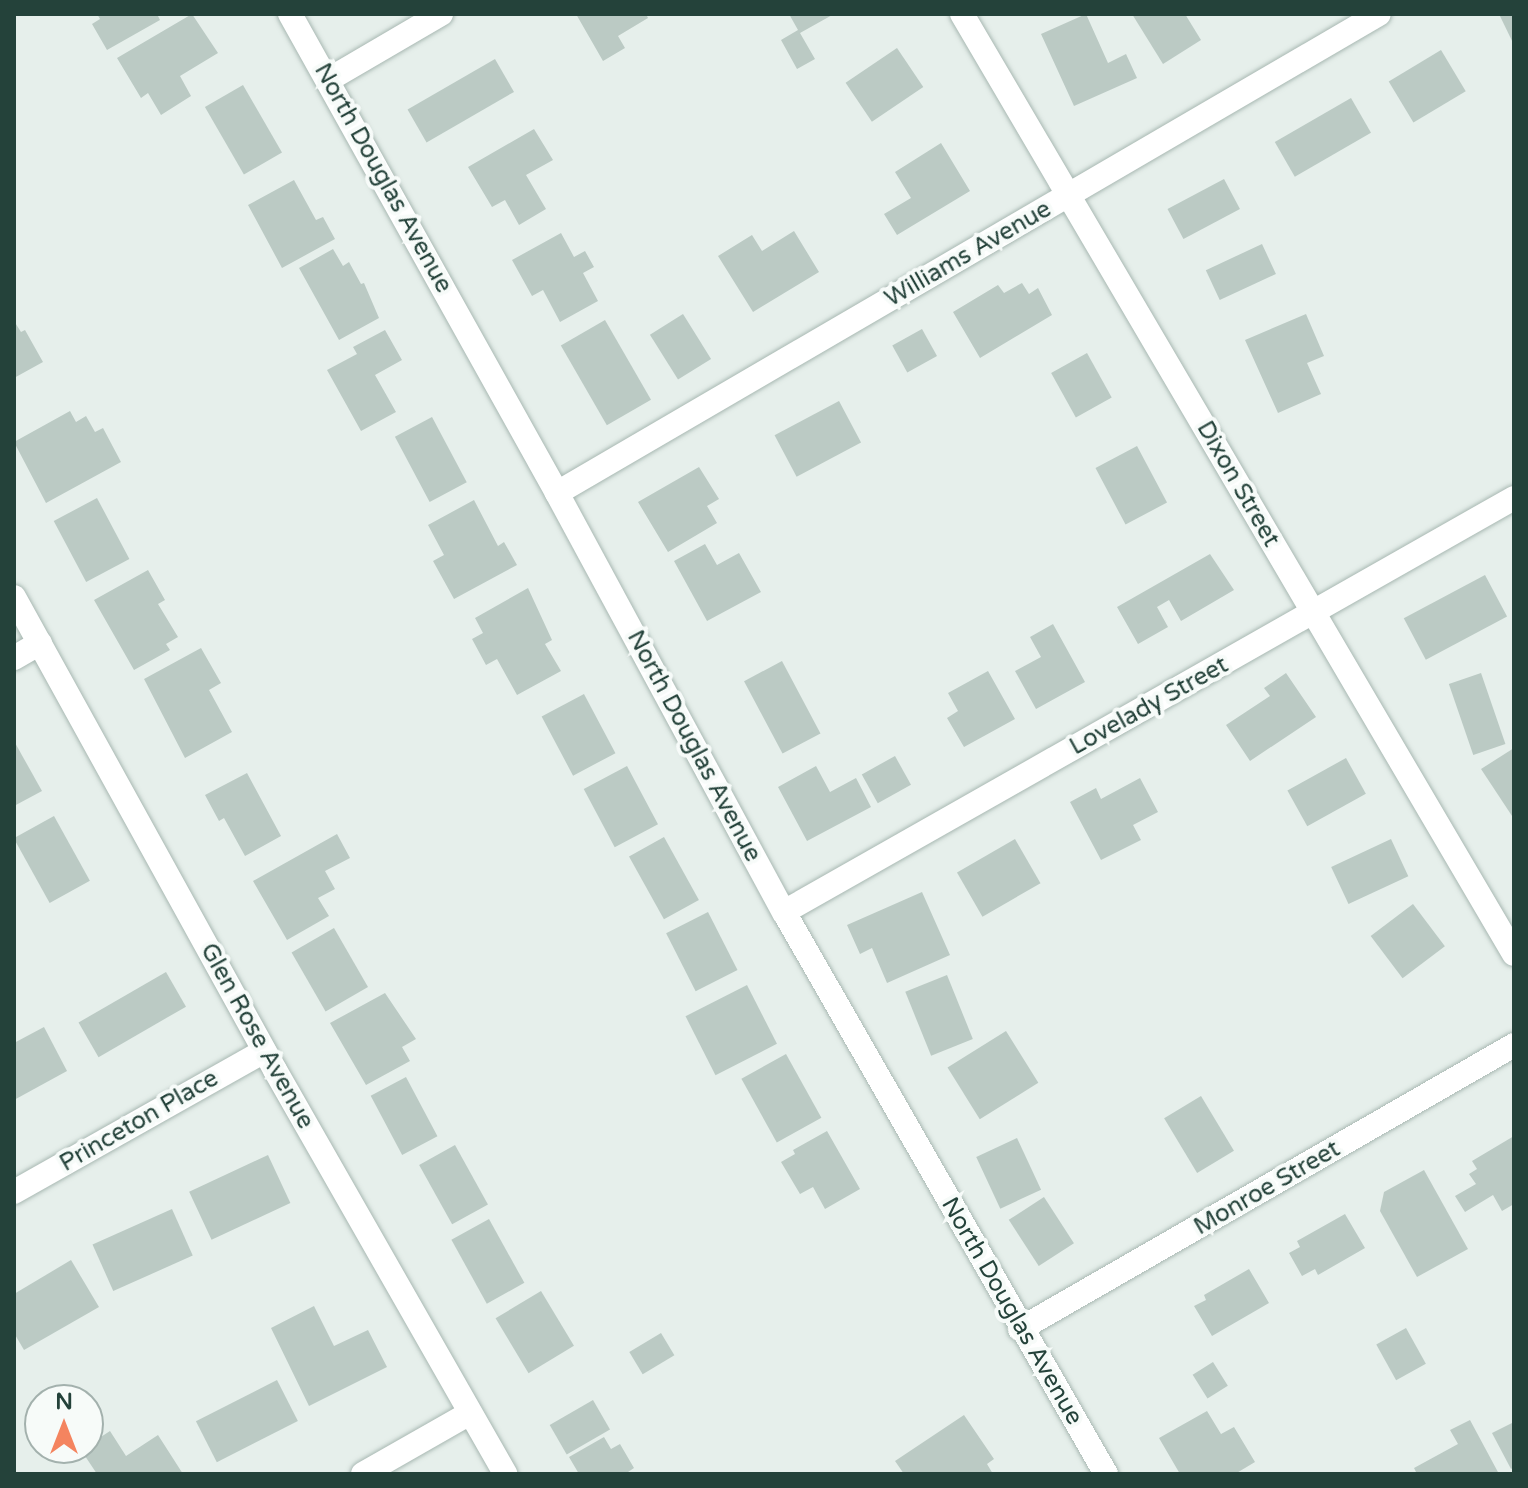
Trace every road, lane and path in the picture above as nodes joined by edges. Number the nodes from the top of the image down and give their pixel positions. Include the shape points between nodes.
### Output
1 (290, 14) edge
2 (441, 14) edge
3 (962, 14) edge
4 (1379, 14) edge
5 (328, 80) junction
6 (1070, 195) junction
7 (557, 493) junction
8 (1514, 498) edge
9 (14, 597) edge
10 (1314, 614) junction
11 (40, 643) junction
12 (14, 658) edge
13 (784, 912) junction
14 (1514, 954) edge
15 (1514, 1045) edge
16 (264, 1051) junction
17 (14, 1192) edge
18 (1020, 1329) junction
19 (470, 1413) junction
20 (363, 1474) edge
21 (505, 1474) edge
22 (1106, 1474) edge

1 - 5 street, North Douglas Avenue
2 - 5 street
3 - 6 street, Dixon Street
4 - 6 street, Williams Avenue
5 - 7 street, North Douglas Avenue
6 - 7 street, Williams Avenue
6 - 10 street, Dixon Street
7 - 13 street, North Douglas Avenue
8 - 10 street, Lovelady Street
9 - 11 street, Glen Rose Avenue
10 - 13 street, Lovelady Street
10 - 14 street, Dixon Street
11 - 12 street
11 - 16 street, Glen Rose Avenue
13 - 18 street, North Douglas Avenue
15 - 18 street, Monroe Street
16 - 17 street, Princeton Place
16 - 19 street, Glen Rose Avenue
18 - 22 street, North Douglas Avenue
19 - 20 street
19 - 21 street, Glen Rose Avenue

